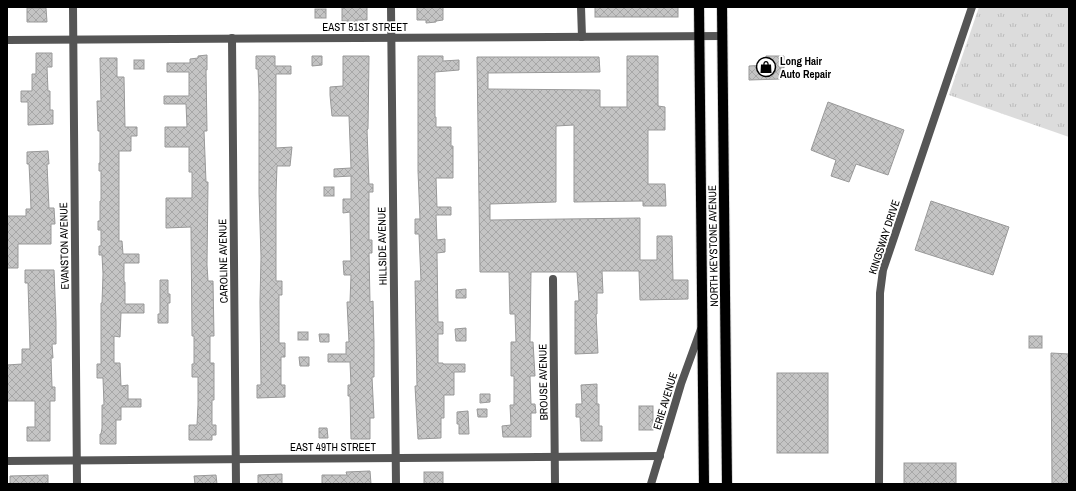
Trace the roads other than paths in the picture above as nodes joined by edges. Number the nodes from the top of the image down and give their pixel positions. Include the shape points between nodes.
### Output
1 (72, 7) edge
2 (391, 7) edge
3 (581, 7) edge
4 (699, 7) edge
5 (722, 7) edge
6 (972, 7) edge
7 (700, 36) junction
8 (723, 36) junction
9 (582, 37) junction
10 (232, 38) junction
11 (392, 38) junction
12 (73, 39) junction
13 (7, 40) edge
14 (553, 279) dead end
15 (702, 326) junction
16 (555, 456) junction
17 (660, 456) junction
18 (395, 458) junction
19 (236, 459) junction
20 (7, 460) edge
21 (77, 460) junction
22 (77, 484) edge
23 (236, 484) edge
24 (396, 484) edge
25 (554, 484) edge
26 (651, 484) edge
27 (704, 484) edge
28 (727, 484) edge
29 (879, 484) edge

1 - 12 street, EVANSTON AVENUE
2 - 11 street, HILLSIDE AVENUE
3 - 9 street
4 - 7 main road, NORTH KEYSTONE AVENUE
5 - 8 main road, NORTH KEYSTONE AVENUE
6 - 29 street, KINGSWAY DRIVE via 884,266 880,293
7 - 8 street, EAST 51ST STREET
7 - 9 street, EAST 51ST STREET
7 - 15 main road, NORTH KEYSTONE AVENUE
8 - 28 main road, NORTH KEYSTONE AVENUE
9 - 11 street, EAST 51ST STREET
10 - 11 street, EAST 51ST STREET
10 - 12 street, EAST 51ST STREET
10 - 19 street, CAROLINE AVENUE
11 - 18 street, HILLSIDE AVENUE
12 - 13 street, EAST 51ST STREET
12 - 21 street, EVANSTON AVENUE
14 - 16 street, BROUSE AVENUE
15 - 17 street, ERIE AVENUE via 681,384
15 - 27 main road, NORTH KEYSTONE AVENUE
16 - 17 street, EAST 49TH STREET
16 - 18 street, EAST 49TH STREET
16 - 25 street, BROUSE AVENUE
17 - 26 street, ERIE AVENUE
18 - 19 street, EAST 49TH STREET
18 - 24 street, HILLSIDE AVENUE
19 - 21 street, EAST 49TH STREET
19 - 23 street, CAROLINE AVENUE
20 - 21 street, EAST 49TH STREET
21 - 22 street, EVANSTON AVENUE

